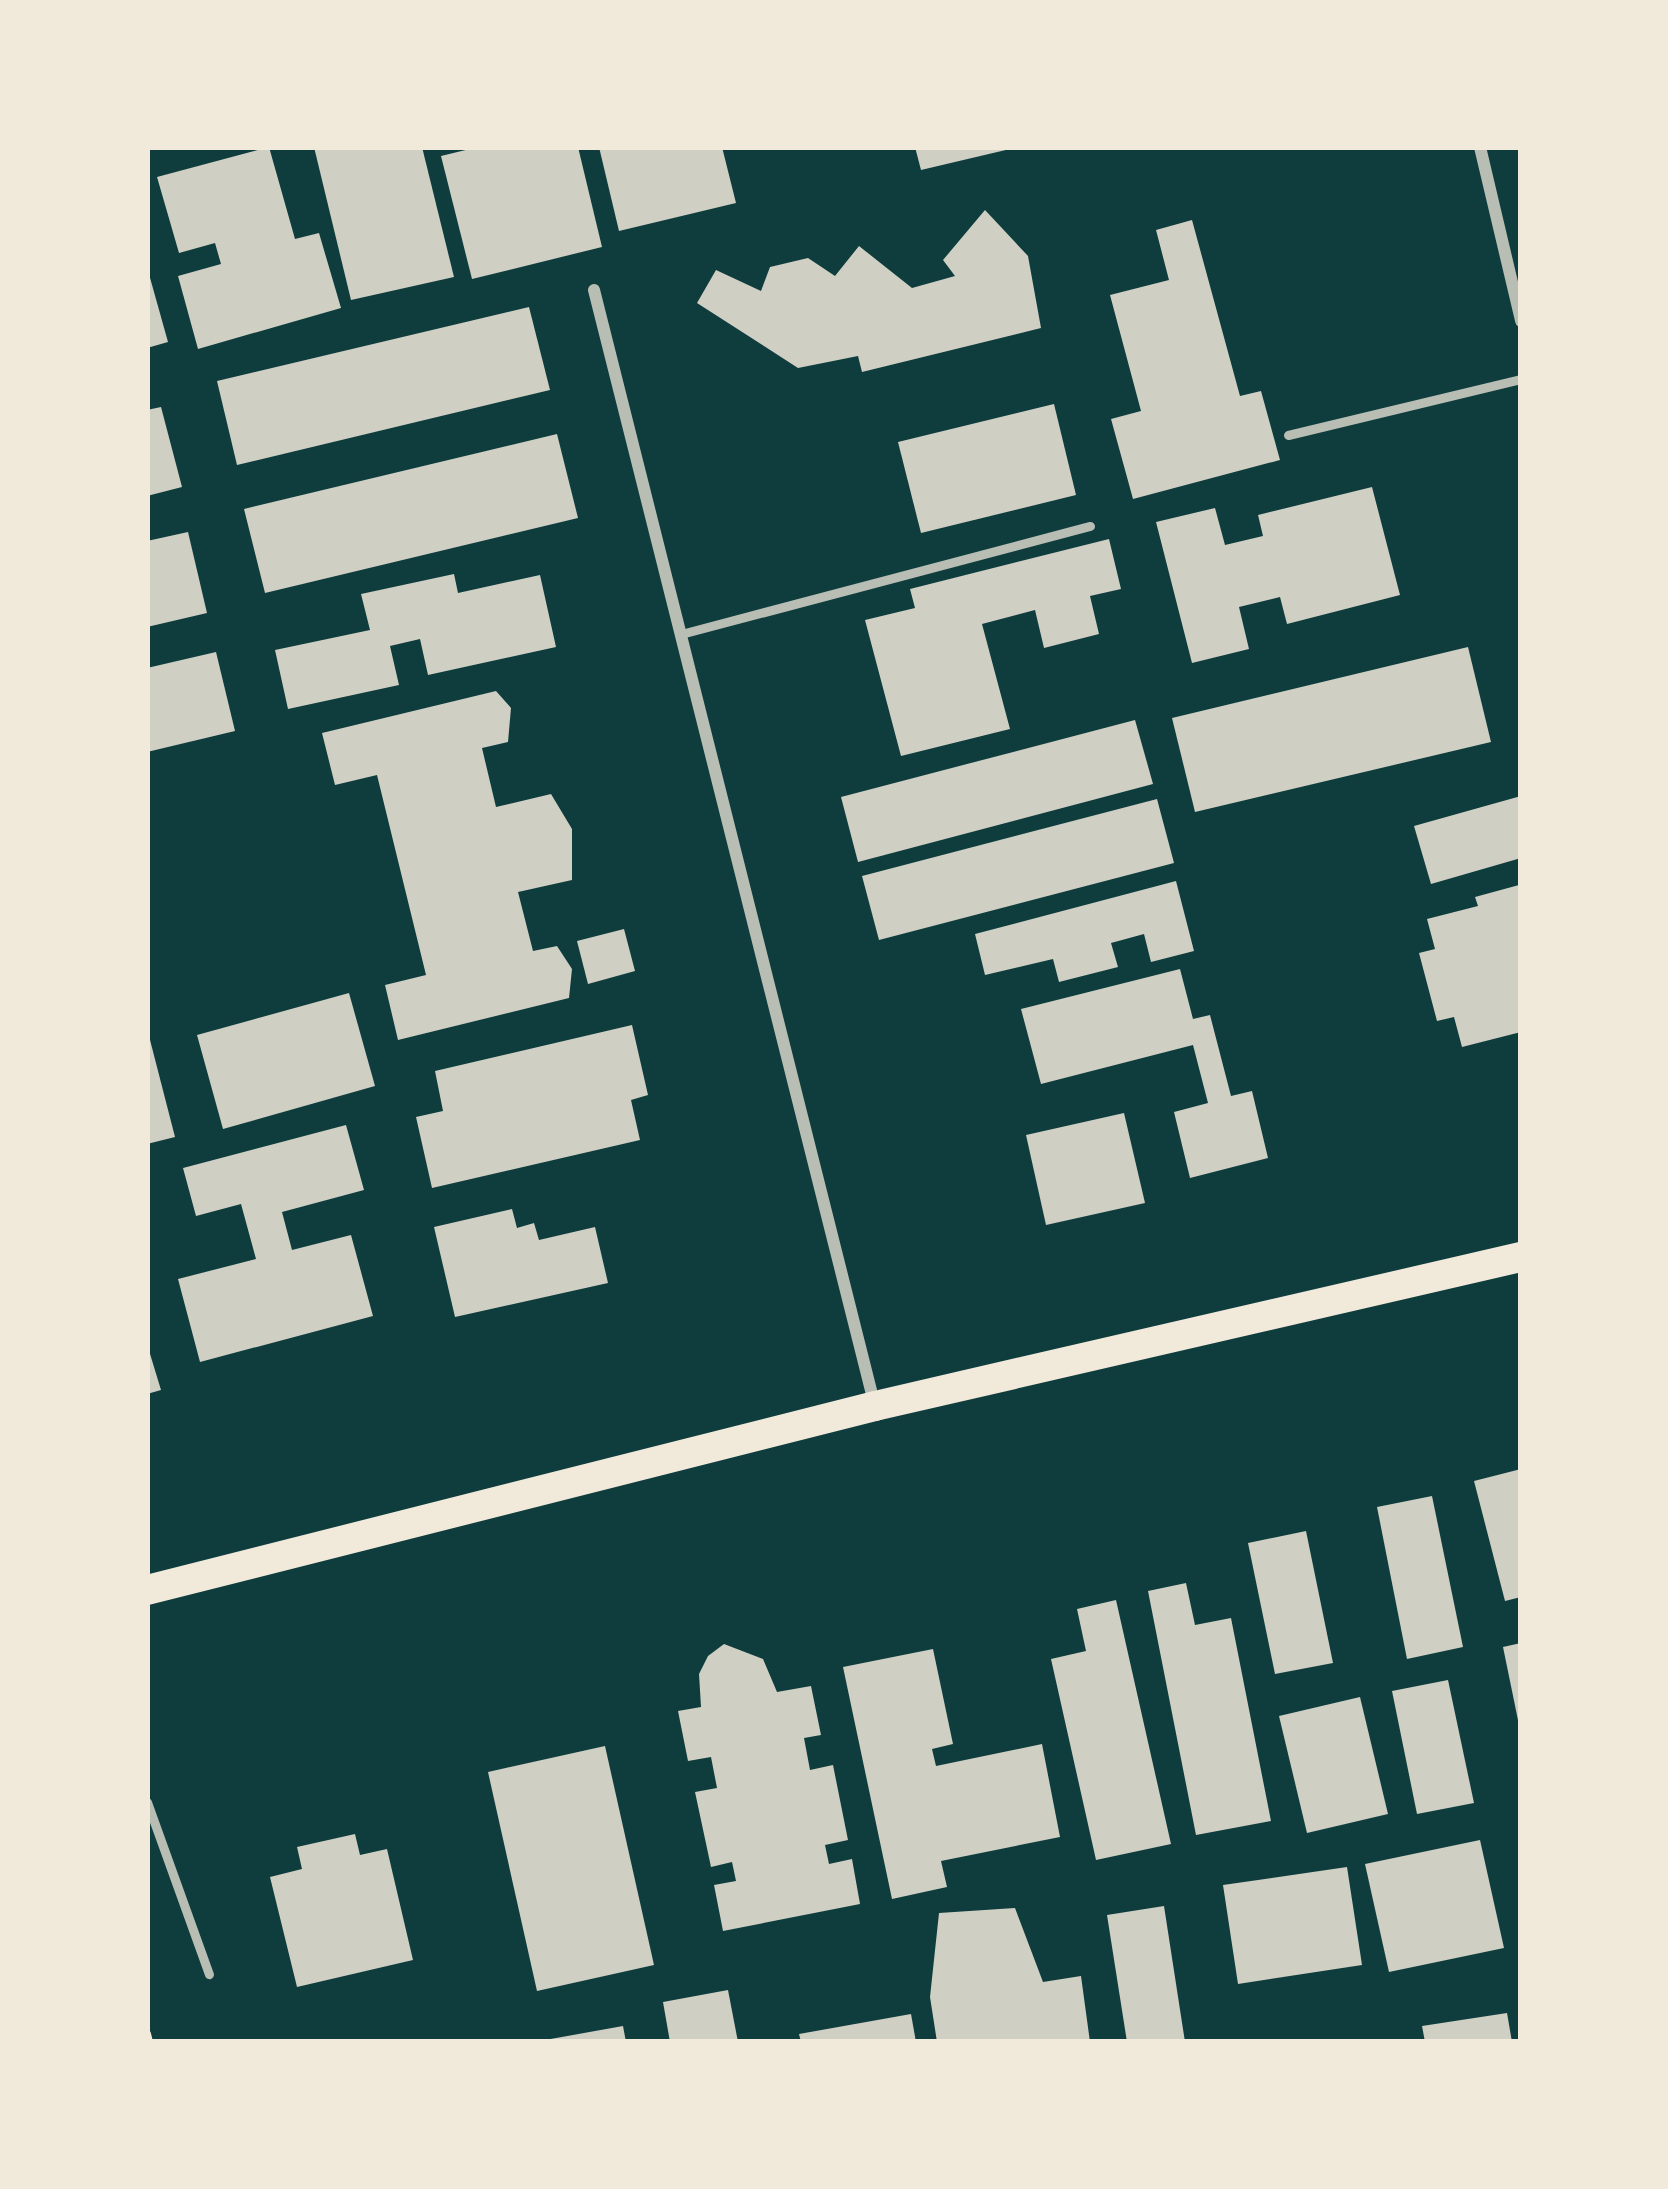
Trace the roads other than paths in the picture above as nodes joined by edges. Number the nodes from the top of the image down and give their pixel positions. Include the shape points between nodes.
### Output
1 (1480, 147) edge
2 (594, 290) dead end
3 (1521, 321) edge
4 (1521, 379) edge
5 (1288, 435) dead end
6 (1090, 526) dead end
7 (681, 634) junction
8 (1521, 1257) edge
9 (875, 1406) junction
10 (147, 1590) edge
11 (147, 1802) edge
12 (209, 1974) dead end

1 - 3 street
2 - 7 street
4 - 5 lane
6 - 7 lane
7 - 9 street
8 - 9 main road
9 - 10 main road
11 - 12 lane

